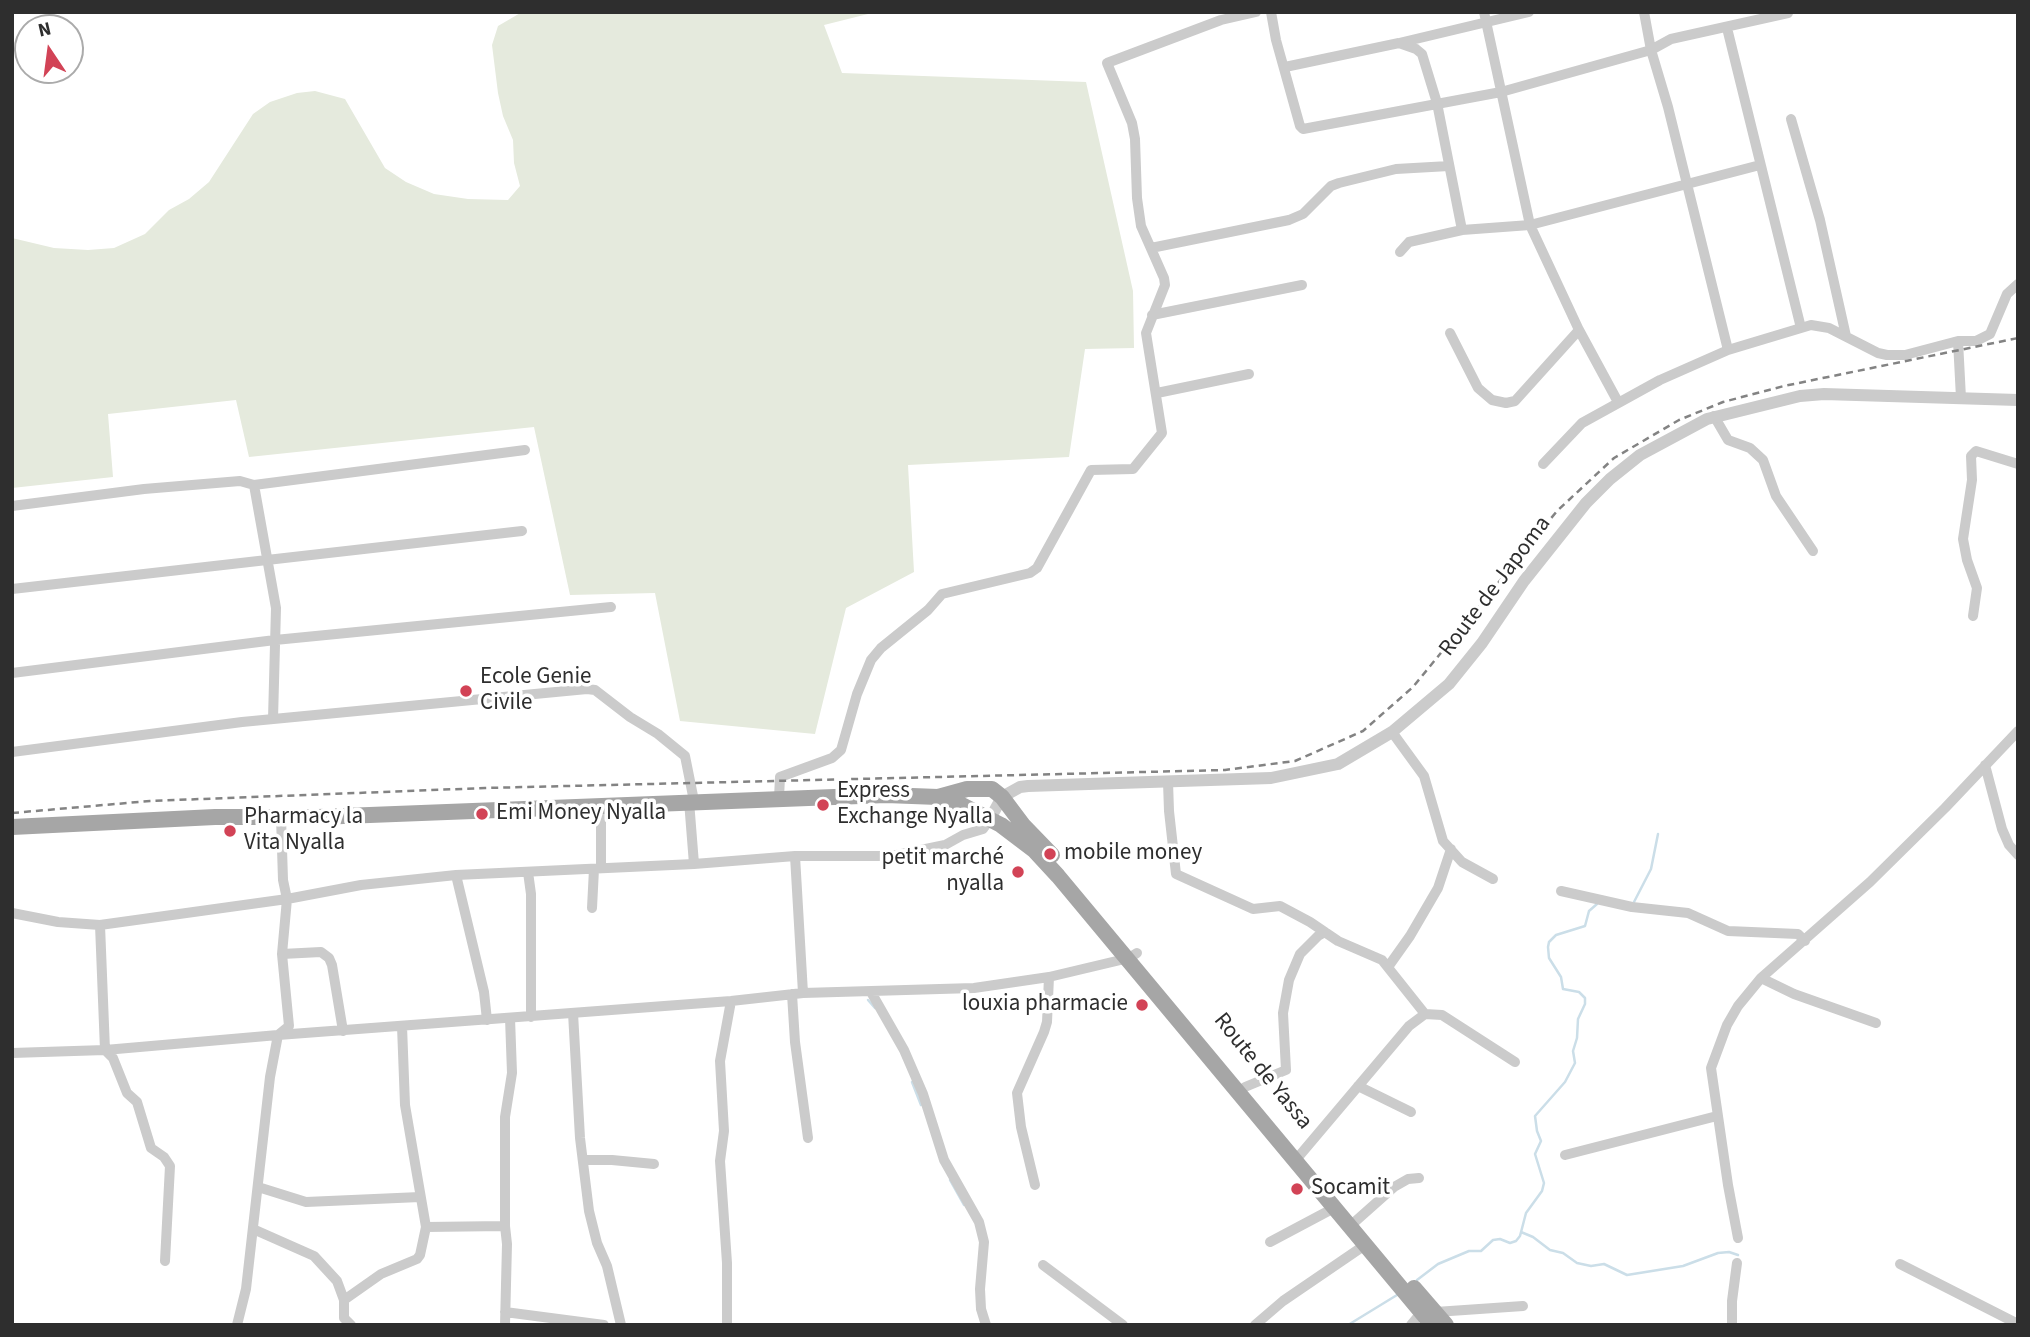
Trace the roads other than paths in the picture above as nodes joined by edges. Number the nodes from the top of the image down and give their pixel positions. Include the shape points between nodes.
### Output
1 (1256, 12) edge
2 (1271, 12) edge
3 (1529, 12) edge
4 (1644, 12) edge
5 (1731, 12) edge
6 (1788, 13) edge
7 (1485, 17) edge
8 (1731, 27) junction
9 (1399, 43) junction
10 (1651, 50) junction
11 (1285, 67) junction
12 (1501, 92) junction
13 (1437, 103) junction
14 (1791, 119) dead end
15 (1760, 165) junction
16 (1449, 166) junction
17 (1686, 184) junction
18 (1530, 225) junction
19 (1462, 230) junction
20 (1151, 248) junction
21 (1400, 252) dead end
22 (2018, 284) edge
23 (1302, 285) dead end
24 (1152, 315) junction
25 (1801, 328) junction
26 (1579, 330) junction
27 (1450, 333) dead end
28 (1846, 336) junction
29 (1958, 341) junction
30 (1728, 350) junction
31 (1249, 374) dead end
32 (1157, 393) junction
33 (1961, 398) junction
34 (2018, 400) edge
35 (1618, 402) junction
36 (1714, 416) junction
37 (524, 450) dead end
38 (1543, 464) dead end
39 (2018, 464) edge
40 (254, 485) junction
41 (12, 506) edge
42 (522, 531) dead end
43 (1813, 551) dead end
44 (269, 559) junction
45 (12, 589) edge
46 (611, 607) dead end
47 (1973, 617) dead end
48 (275, 640) junction
49 (12, 673) edge
50 (272, 719) junction
51 (2018, 731) edge
52 (1392, 732) junction
53 (12, 752) edge
54 (1985, 765) junction
55 (1168, 782) junction
56 (938, 797) junction
57 (1002, 797) junction
58 (779, 799) junction
59 (692, 801) junction
60 (601, 804) junction
61 (281, 817) junction
62 (990, 819) junction
63 (12, 827) edge
64 (1039, 848) junction
65 (1451, 849) junction
66 (2018, 855) edge
67 (795, 856) junction
68 (694, 864) junction
69 (598, 868) junction
70 (528, 872) junction
71 (456, 875) junction
72 (1493, 879) dead end
73 (1562, 891) dead end
74 (287, 899) junction
75 (592, 908) dead end
76 (12, 913) edge
77 (100, 925) junction
78 (1325, 932) junction
79 (1805, 941) junction
80 (282, 954) junction
81 (1133, 956) junction
82 (1388, 967) junction
83 (1049, 977) junction
84 (1761, 978) junction
85 (871, 992) junction
86 (798, 993) junction
87 (731, 1001) junction
88 (573, 1013) junction
89 (1425, 1014) junction
90 (531, 1017) junction
91 (510, 1018) junction
92 (487, 1020) junction
93 (1876, 1023) dead end
94 (401, 1026) junction
95 (343, 1031) junction
96 (278, 1035) junction
97 (105, 1050) junction
98 (12, 1053) edge
99 (1515, 1062) dead end
100 (1358, 1086) junction
101 (1245, 1087) junction
102 (1411, 1112) dead end
103 (1717, 1116) junction
104 (808, 1138) dead end
105 (1565, 1155) dead end
106 (1297, 1158) junction
107 (583, 1160) junction
108 (654, 1164) dead end
109 (1419, 1178) dead end
110 (1035, 1185) dead end
111 (258, 1187) junction
112 (420, 1197) junction
113 (1334, 1208) junction
114 (1353, 1223) junction
115 (505, 1226) junction
116 (426, 1227) junction
117 (253, 1230) junction
118 (1738, 1238) dead end
119 (1270, 1241) dead end
120 (1364, 1245) junction
121 (165, 1261) dead end
122 (1737, 1263) dead end
123 (1900, 1264) dead end
124 (1043, 1265) dead end
125 (344, 1300) junction
126 (1523, 1306) dead end
127 (505, 1312) junction
128 (1425, 1318) edge
129 (2015, 1320) edge
130 (237, 1325) edge
131 (351, 1325) edge
132 (505, 1325) edge
133 (604, 1325) edge
134 (621, 1325) edge
135 (727, 1325) edge
136 (986, 1325) edge
137 (1123, 1325) edge
138 (1255, 1325) edge
139 (1446, 1325) edge
140 (1732, 1325) edge

1 - 20 street via 1221,20 1107,63 1134,131 1139,218
2 - 11 street
3 - 7 street
4 - 10 street
5 - 8 street
6 - 8 street
7 - 9 street
7 - 12 street
8 - 10 street via 1671,39
8 - 15 street
9 - 11 street
9 - 13 street via 1422,54
10 - 12 street
10 - 17 street
11 - 13 street via 1303,129
12 - 13 street
12 - 18 street
13 - 16 street
14 - 28 street
15 - 17 street
15 - 25 street
16 - 19 street
16 - 20 street via 1396,169 1339,183 1303,214 1289,220
17 - 18 street
17 - 30 street
18 - 19 street
18 - 26 street
19 - 21 street via 1409,242
20 - 24 street via 1165,285
22 - 29 street via 2007,294 1990,334 1976,341
23 - 24 street
24 - 32 street via 1146,343
25 - 28 street via 1822,325
25 - 30 street
26 - 27 street via 1514,401 1506,403 1492,400 1478,388
26 - 35 street
28 - 29 street via 1878,353 1900,356
29 - 33 street
30 - 35 street
31 - 32 street
32 - 58 street via 1162,433 1133,469 1091,470 1041,562 1030,573 942,594 881,648 857,694 841,750 832,758 780,777
33 - 34 street, Route de Japoma
33 - 36 street, Route de Japoma via 1812,395
35 - 38 street via 1574,429
36 - 43 street via 1728,440 1750,448 1763,460 1776,496
36 - 52 street, Route de Japoma via 1640,455 1610,479 1524,581 1460,671
37 - 40 street
39 - 47 street via 1976,451 1971,456 1963,539 1977,588
40 - 41 street via 240,481 158,488
40 - 44 street
42 - 44 street
44 - 45 street
44 - 48 street
46 - 48 street
48 - 49 street
48 - 50 street
50 - 53 street
50 - 59 street via 595,690 685,756
51 - 54 street
52 - 55 street, Route de Japoma via 1338,764 1287,776
52 - 65 street via 1424,776 1440,834
54 - 66 street via 2002,829
54 - 79 street
55 - 57 street, Route de Japoma via 1028,786
55 - 78 street via 1176,874 1252,909 1280,906
56 - 57 main road via 984,788
56 - 58 main road
56 - 62 main road
57 - 62 street
57 - 64 main road
58 - 59 main road
59 - 60 main road
59 - 68 street
60 - 61 main road
60 - 69 street
61 - 63 main road
61 - 74 street
62 - 64 main road
62 - 67 street via 983,829 927,850 892,856
64 - 81 main road, Route de Yassa
65 - 72 street via 1462,862
65 - 82 street via 1438,888
67 - 68 street
67 - 86 street
68 - 69 street
69 - 70 street
69 - 75 street
70 - 71 street
70 - 90 street
71 - 74 street
71 - 92 street
73 - 79 street via 1632,907 1688,913 1728,931 1798,934
74 - 77 street
74 - 80 street
76 - 77 street
77 - 97 street
78 - 82 street
78 - 101 street via 1300,954 1289,980 1283,1013 1286,1070
79 - 84 street
80 - 95 street via 321,952 329,958
80 - 96 street via 289,1026
81 - 83 street
81 - 101 main road, Route de Yassa
81 - 106 main road, Route de Yassa
82 - 89 street
83 - 85 street via 974,988
83 - 110 street via 1044,1032 1017,1093
84 - 93 street
84 - 103 street via 1727,1025 1711,1068
85 - 86 street
85 - 136 street via 904,1050 944,1160 979,1223 984,1242 981,1309
86 - 87 street
86 - 104 street via 795,1042
87 - 88 street
87 - 135 street via 720,1086
88 - 90 street
88 - 107 street
89 - 99 street via 1442,1015
89 - 100 street via 1409,1026
90 - 91 street
91 - 92 street
91 - 115 street
92 - 94 street
94 - 95 street
94 - 112 street via 404,1096
95 - 96 street
96 - 97 street
96 - 111 street
97 - 98 street
97 - 121 street via 127,1093 137,1102 152,1148 170,1166
100 - 102 street
100 - 106 street
101 - 106 main road, Route de Yassa
103 - 105 street
103 - 118 street
106 - 113 main road, Route de Yassa
106 - 114 main road, Route de Yassa
107 - 108 street
107 - 134 street via 589,1211
109 - 114 street via 1394,1187
111 - 112 street via 306,1202
111 - 117 street
112 - 116 street
113 - 114 main road, Route de Yassa
113 - 119 street
114 - 120 main road, Route de Yassa
114 - 128 main road, Route de Yassa
115 - 116 street
115 - 127 street
116 - 125 street via 417,1259 381,1275
117 - 125 street via 314,1256 337,1281
117 - 130 street
120 - 128 main road, Route de Yassa
120 - 138 street
122 - 140 street
123 - 129 street
124 - 137 street
125 - 131 street via 344,1318
126 - 128 street
127 - 132 street
127 - 133 street
128 - 139 main road, Route de Yassa

